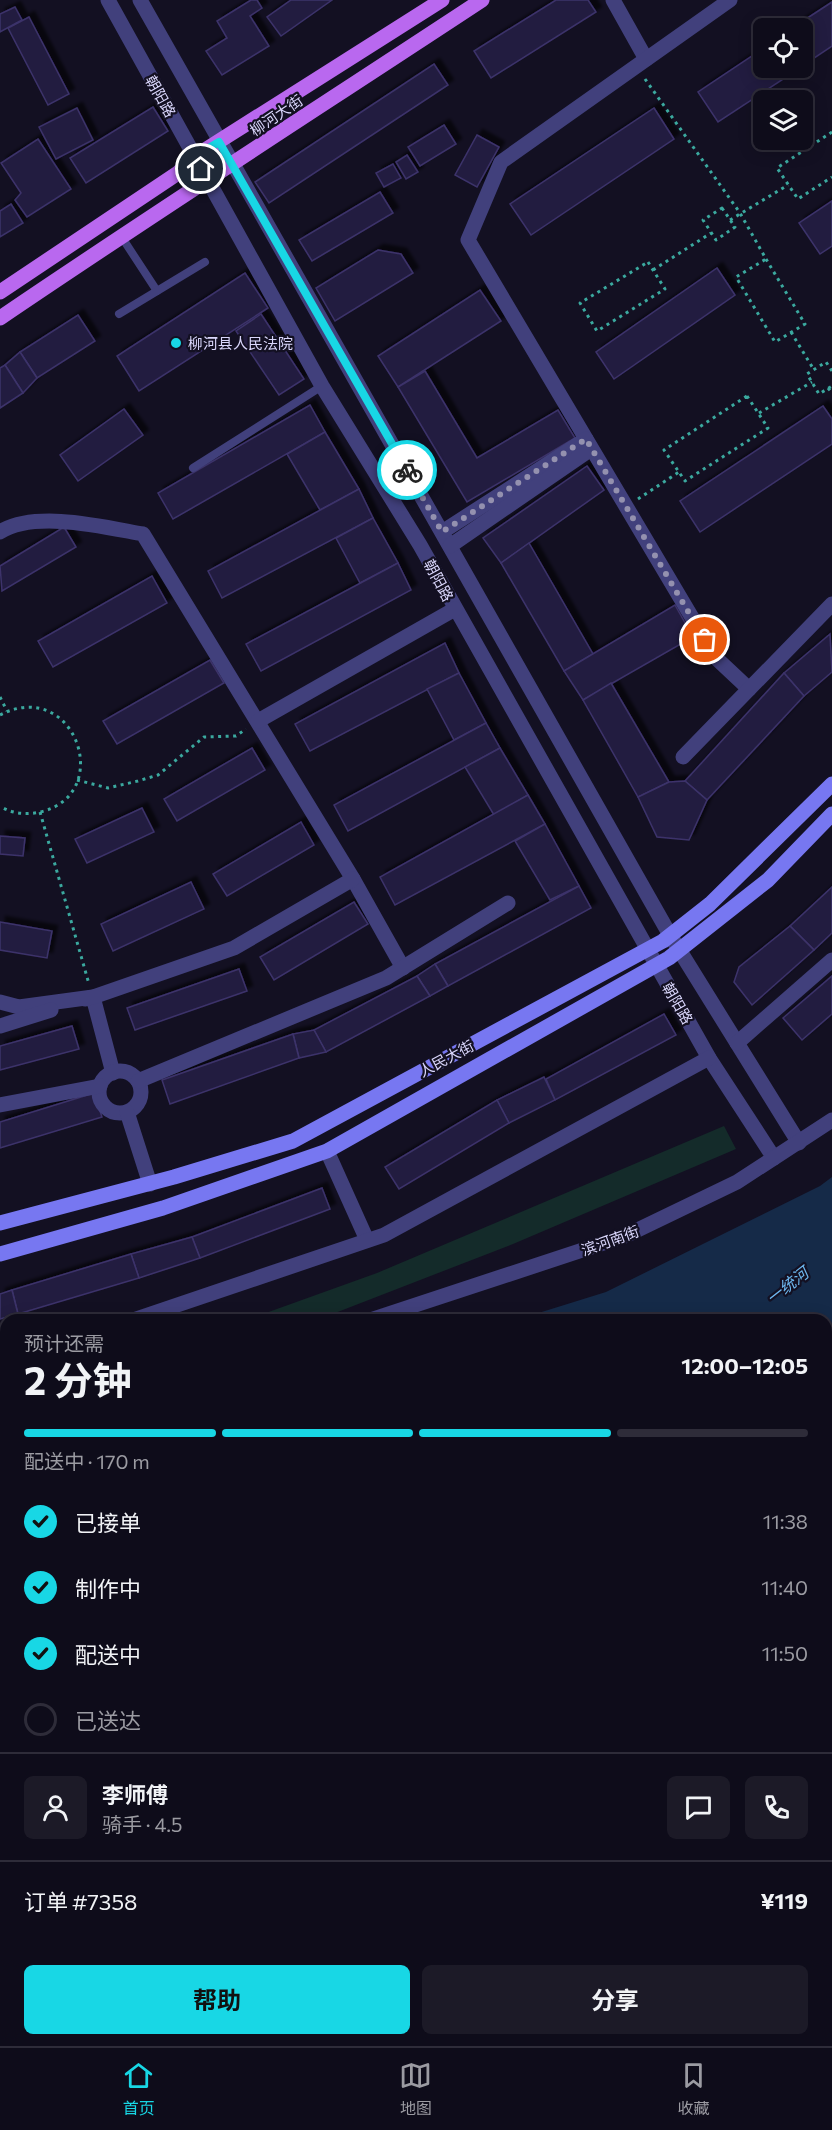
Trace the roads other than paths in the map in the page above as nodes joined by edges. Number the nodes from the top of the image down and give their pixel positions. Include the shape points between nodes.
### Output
1 (108, 0) edge
2 (140, 0) edge
3 (442, 0) edge
4 (482, 0) edge
5 (613, 0) edge
6 (730, 0) edge
7 (641, 63) junction
8 (219, 142) junction
9 (194, 157) junction
10 (233, 163) junction
11 (207, 181) junction
12 (121, 236) junction
13 (205, 262) dead end
14 (157, 291) junction
15 (0, 292) edge
16 (119, 314) dead end
17 (0, 318) edge
18 (322, 386) junction
19 (589, 444) junction
20 (193, 468) dead end
21 (0, 532) edge
22 (442, 532) junction
23 (450, 546) junction
24 (832, 604) edge
25 (454, 609) junction
26 (749, 689) junction
27 (258, 722) junction
28 (683, 757) dead end
29 (832, 784) edge
30 (832, 813) edge
31 (353, 879) junction
32 (508, 903) dead end
33 (670, 935) junction
34 (647, 949) junction
35 (679, 950) junction
36 (832, 960) edge
37 (656, 966) junction
38 (403, 968) junction
39 (93, 997) junction
40 (0, 1002) edge
41 (28, 1011) junction
42 (0, 1026) edge
43 (737, 1044) junction
44 (709, 1058) junction
45 (113, 1073) junction
46 (138, 1081) junction
47 (100, 1086) junction
48 (0, 1105) edge
49 (127, 1112) junction
50 (832, 1120) edge
51 (799, 1143) junction
52 (327, 1151) junction
53 (774, 1158) junction
54 (150, 1184) junction
55 (0, 1223) edge
56 (368, 1240) junction
57 (0, 1254) edge
58 (151, 1314) edge
59 (387, 1314) edge

1 - 9 street, 朝阳路
2 - 8 street
3 - 8 main road, 柳河大街
4 - 10 main road, 柳河大街
5 - 7 street
6 - 7 street
7 - 19 street via 501,162 468,240
8 - 9 main road, 柳河大街
8 - 10 street
9 - 11 street, 朝阳路
9 - 15 main road, 柳河大街 via 178,173
10 - 11 main road, 柳河大街
10 - 22 street
11 - 12 main road, 柳河大街
11 - 18 street, 朝阳路
12 - 14 lane
12 - 17 main road, 柳河大街
13 - 14 lane
14 - 16 lane
18 - 20 lane
18 - 25 street, 朝阳路 via 420,545
19 - 22 street
19 - 23 street
19 - 26 street via 716,658
21 - 27 street via 10,526 42,522 90,524 143,534
22 - 23 street
23 - 33 street
24 - 26 street
25 - 27 street
25 - 34 street, 朝阳路
26 - 28 street
27 - 31 street
29 - 33 street, 人民大街 via 710,904
30 - 35 street, 人民大街 via 768,880
31 - 38 street
31 - 39 street via 234,948
32 - 38 street
33 - 34 street, 人民大街
33 - 35 street
34 - 37 street, 朝阳路
34 - 54 street, 人民大街 via 293,1141
35 - 37 street, 人民大街
35 - 43 street
36 - 43 street
37 - 44 street, 朝阳路
37 - 52 street, 人民大街
38 - 46 street
39 - 41 street
39 - 45 street
40 - 41 street
41 - 42 street
43 - 51 street
44 - 53 street, 朝阳路
44 - 56 street via 384,1235
45 - 46 street via 131,1074
45 - 47 street
46 - 49 street via 140,1099
47 - 48 street
47 - 49 street via 99,1095 109,1110
49 - 54 street
50 - 51 street, 滨河南街
51 - 53 street, 滨河南街
52 - 56 street
52 - 57 street, 人民大街 via 163,1208
53 - 59 street, 滨河南街 via 737,1182 625,1236
54 - 55 street, 人民大街
56 - 58 street

